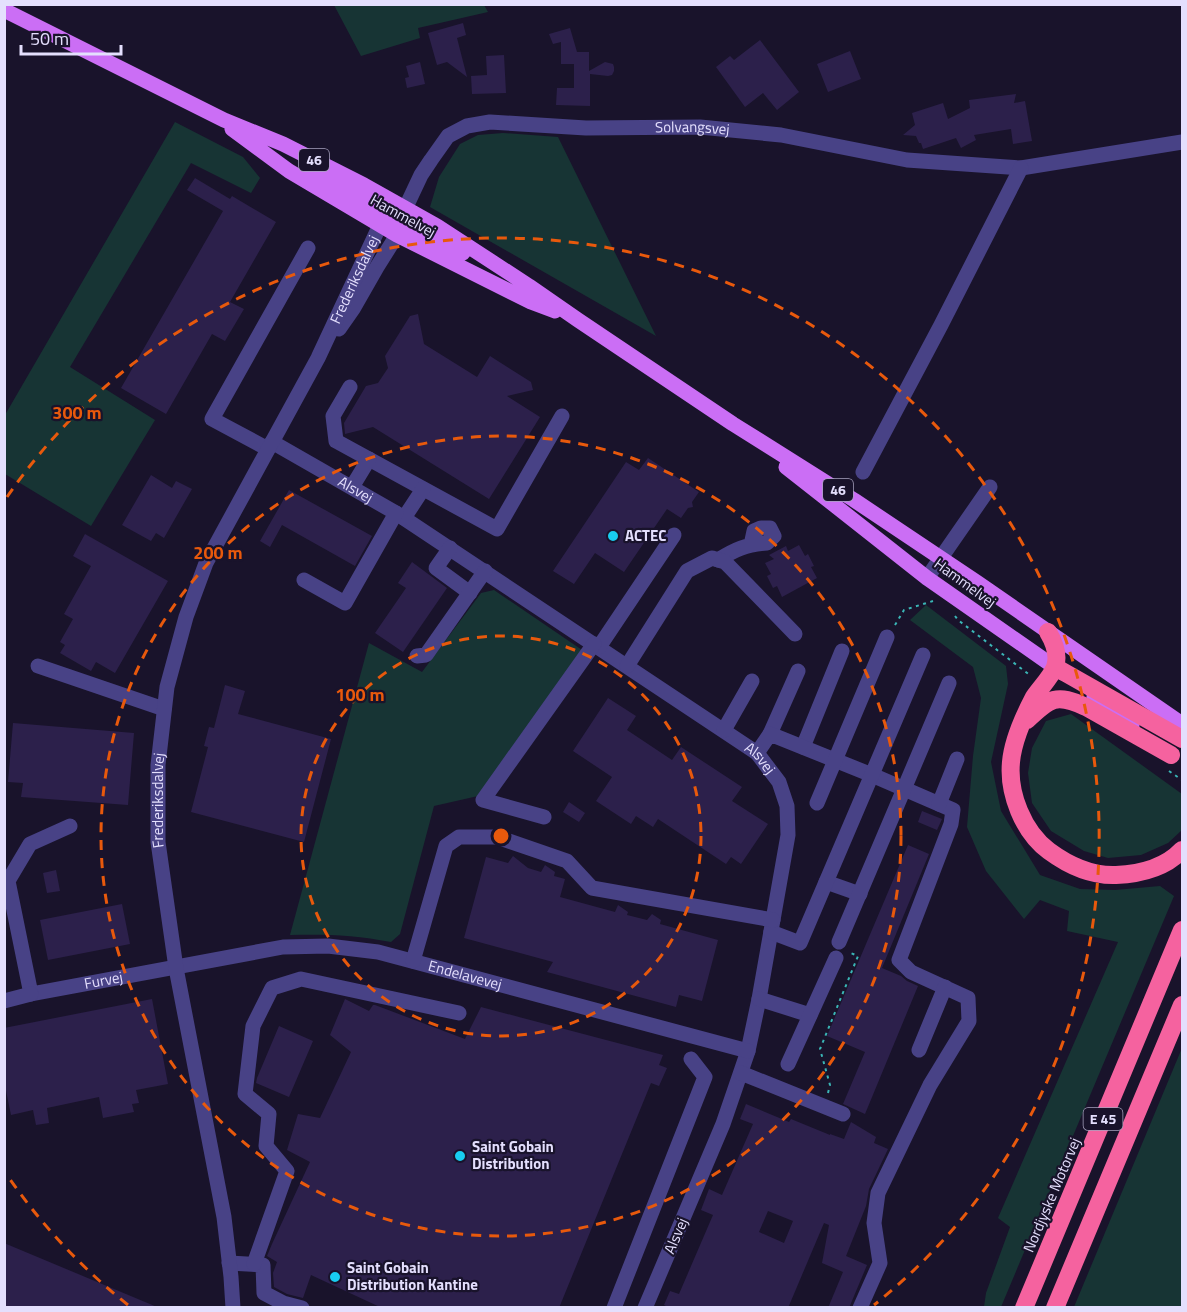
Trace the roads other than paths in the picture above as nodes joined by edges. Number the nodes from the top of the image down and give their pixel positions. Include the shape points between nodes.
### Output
1 (4, 9) edge
2 (224, 120) junction
3 (1182, 142) edge
4 (1021, 168) junction
5 (396, 219) junction
6 (308, 248) dead end
7 (578, 320) junction
8 (350, 387) dead end
9 (562, 416) dead end
10 (733, 424) junction
11 (270, 446) junction
12 (369, 459) junction
13 (863, 472) dead end
14 (990, 486) dead end
15 (352, 488) junction
16 (423, 489) junction
17 (400, 515) junction
18 (674, 535) dead end
19 (751, 545) dead end
20 (450, 548) junction
21 (941, 558) junction
22 (718, 560) junction
23 (485, 572) junction
24 (927, 578) junction
25 (304, 580) dead end
26 (470, 593) junction
27 (1048, 632) junction
28 (795, 634) dead end
29 (887, 637) road end
30 (596, 646) junction
31 (842, 651) dead end
32 (923, 655) dead end
33 (417, 656) dead end
34 (38, 666) dead end
35 (627, 666) junction
36 (1055, 667) junction
37 (798, 671) dead end
38 (752, 681) dead end
39 (949, 683) dead end
40 (164, 709) junction
41 (1182, 724) edge
42 (1021, 725) junction
43 (724, 730) junction
44 (770, 734) junction
45 (1182, 739) edge
46 (803, 747) junction
47 (757, 753) junction
48 (957, 759) dead end
49 (1177, 759) edge
50 (835, 760) junction
51 (872, 775) junction
52 (904, 789) junction
53 (817, 803) dead end
54 (939, 804) junction
55 (544, 817) dead end
56 (70, 826) dead end
57 (1182, 850) edge
58 (826, 882) junction
59 (860, 894) junction
60 (772, 926) junction
61 (1182, 930) edge
62 (839, 942) dead end
63 (836, 958) dead end
64 (413, 961) junction
65 (176, 968) junction
66 (945, 987) junction
67 (31, 994) junction
68 (759, 999) junction
69 (4, 1001) edge
70 (1182, 1005) edge
71 (459, 1013) dead end
72 (810, 1016) junction
73 (919, 1050) dead end
74 (748, 1051) junction
75 (691, 1059) dead end
76 (788, 1065) dead end
77 (741, 1073) junction
78 (843, 1114) dead end
79 (229, 1263) junction
80 (254, 1264) junction
81 (233, 1308) edge
82 (302, 1308) edge
83 (614, 1308) edge
84 (645, 1308) edge
85 (860, 1308) edge
86 (1024, 1308) edge
87 (1055, 1308) edge

1 - 2 main road, Hammelvej / 46
2 - 5 main road, Hammelvej / 46 via 289,171
2 - 5 main road, Hammelvej / 46 via 283,144 364,185
3 - 4 street, Solvangsvej
4 - 5 street, Solvangsvej via 907,160 781,135 700,127 586,128 490,122 467,126 448,136
4 - 13 street
5 - 7 main road, Hammelvej / 46 via 531,302
5 - 7 main road, Hammelvej / 46 via 437,226
5 - 11 street, Frederiksdalvej
6 - 11 street, Alsvej via 212,419
7 - 10 main road, Hammelvej / 46
8 - 12 street via 333,416 336,441
9 - 16 street via 497,529
10 - 21 main road, Hammelvej / 46
10 - 24 main road, Hammelvej / 46
11 - 15 street, Alsvej
11 - 40 street, Frederiksdalvej via 206,563 186,617
12 - 15 street
12 - 16 street
14 - 21 street
15 - 17 street, Alsvej
16 - 17 street
17 - 20 street, Alsvej
17 - 25 street via 345,603
18 - 30 street
19 - 22 street
20 - 23 street, Alsvej
20 - 26 street via 436,567
21 - 24 street
21 - 27 main road, Hammelvej / 46
22 - 28 street
22 - 35 street via 712,558 687,571
23 - 26 street
23 - 30 street, Alsvej
24 - 36 main road, Hammelvej / 46
26 - 33 street via 426,655
27 - 36 highway via 1054,642
27 - 41 main road, Hammelvej / 46
29 - 50 street
30 - 35 street, Alsvej
30 - 55 street via 483,800
31 - 46 street
32 - 51 street
34 - 40 street
35 - 43 street, Alsvej
36 - 42 highway
36 - 45 highway
36 - 49 main road, Hammelvej / 46
37 - 44 street
38 - 43 street
39 - 52 street
40 - 65 street, Frederiksdalvej via 158,765 158,842
42 - 49 highway via 1052,700 1072,700
42 - 57 highway via 1011,762 1012,788 1021,818 1041,845 1065,862 1109,876 1154,869
43 - 47 street, Alsvej
44 - 46 street
44 - 47 street
46 - 50 street
47 - 60 street, Alsvej via 779,782 787,806 788,835
48 - 54 street
50 - 51 street
50 - 53 street
51 - 52 street
51 - 58 street
52 - 54 street
52 - 59 street
54 - 66 street via 953,810 951,824 899,960 911,972
56 - 67 street via 30,844 8,881
58 - 59 street
58 - 60 street via 800,943
59 - 62 street
60 - 64 street via 592,888 567,861 497,837 459,837 446,846
60 - 68 street, Alsvej
61 - 86 highway, Nordjyske Motorvej / E 45
63 - 72 street
64 - 65 street, Endelavevej via 328,946 283,947
64 - 74 street, Endelavevej
65 - 67 street, Furvej
65 - 79 street, Frederiksdalvej via 224,1217
66 - 73 street
66 - 85 street via 968,998 969,1022 930,1085 878,1193 874,1223 880,1263
67 - 69 street, Furvej
68 - 72 street
68 - 74 street, Alsvej
70 - 87 highway, E 45
71 - 80 street via 301,979 272,988 253,1026 245,1094 269,1114 266,1146 287,1171
72 - 76 street
74 - 77 street, Alsvej
75 - 83 street via 705,1077
77 - 78 street
77 - 84 street, Alsvej
79 - 80 street
79 - 81 street, Frederiksdalvej
80 - 82 street via 263,1265 264,1293

